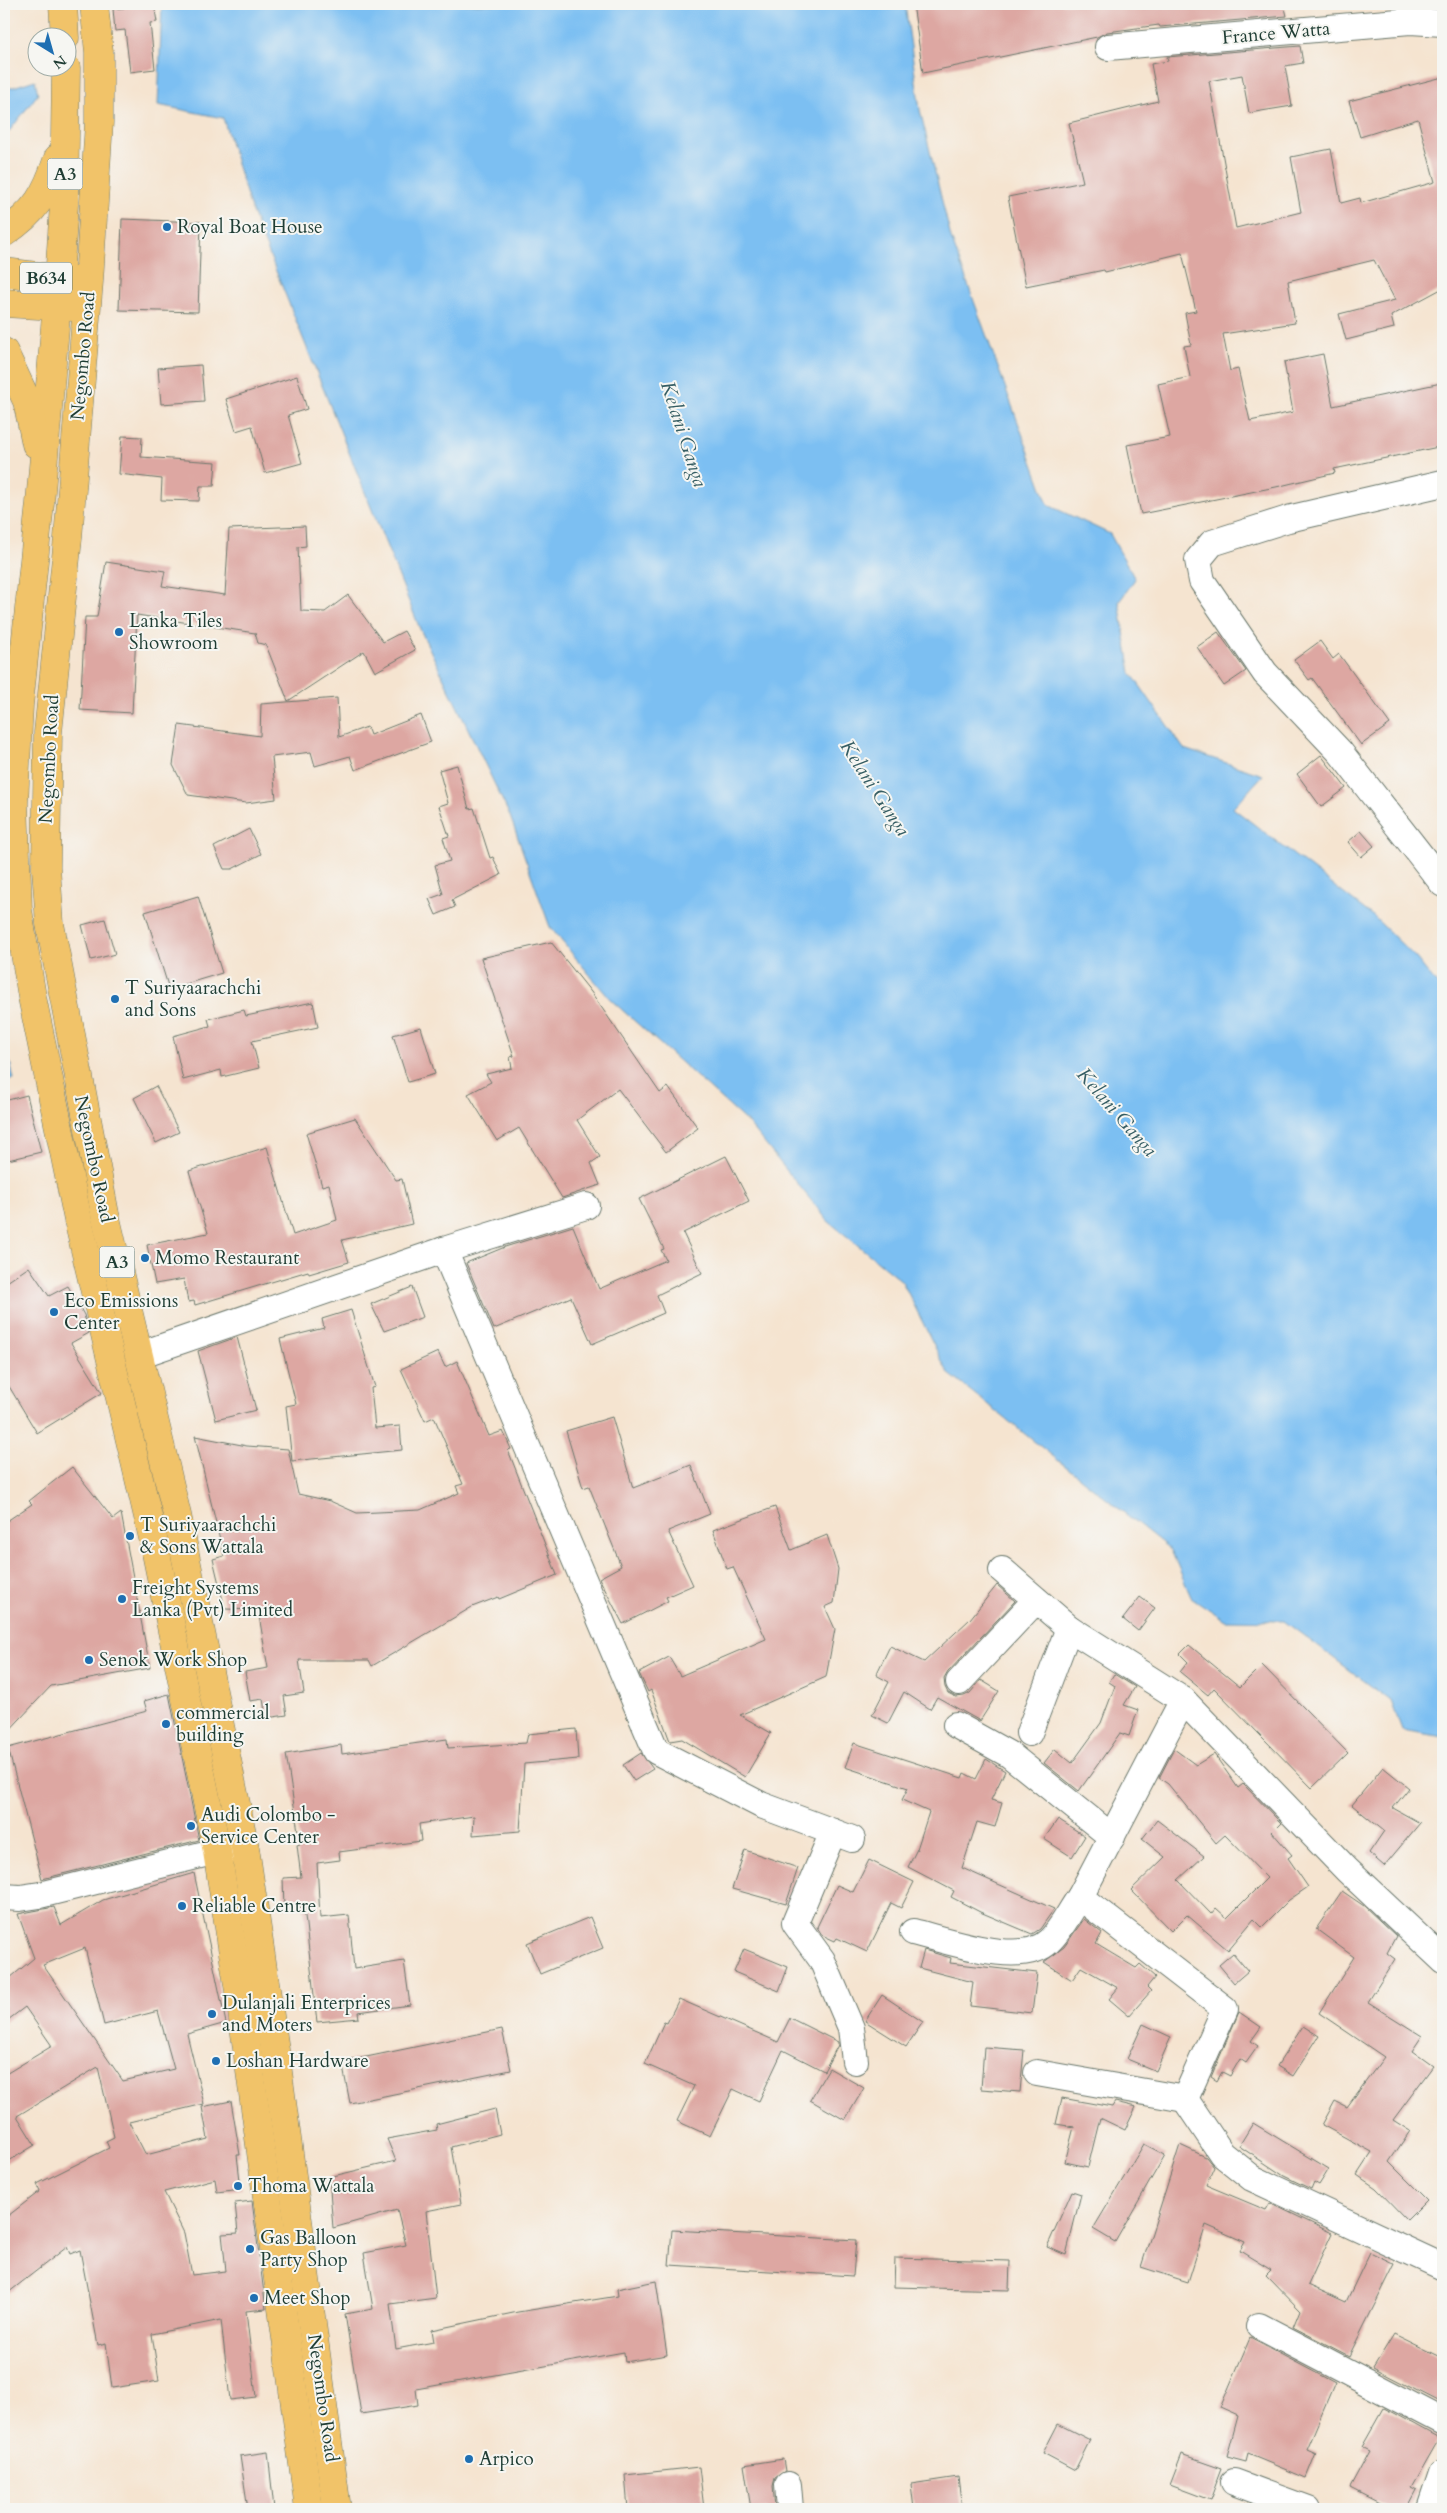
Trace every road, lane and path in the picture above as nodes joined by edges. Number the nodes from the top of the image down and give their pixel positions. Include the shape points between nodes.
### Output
1 (63, 4) edge
2 (94, 4) edge
3 (1443, 23) edge
4 (64, 28) edge
5 (1108, 47) dead end
6 (66, 78) edge
7 (66, 135) junction
8 (4, 233) edge
9 (4, 272) edge
10 (89, 281) junction
11 (58, 292) junction
12 (4, 303) edge
13 (87, 309) junction
14 (4, 352) edge
15 (1443, 483) edge
16 (40, 503) junction
17 (1443, 884) edge
18 (586, 1206) dead end
19 (444, 1250) junction
20 (139, 1355) junction
21 (1002, 1570) dead end
22 (1036, 1600) junction
23 (1069, 1628) junction
24 (959, 1682) dead end
25 (1183, 1700) junction
26 (956, 1725) dead end
27 (1029, 1733) dead end
28 (1112, 1837) junction
29 (245, 1848) junction
30 (217, 1851) junction
31 (4, 1897) edge
32 (1080, 1897) junction
33 (913, 1932) dead end
34 (1443, 1960) edge
35 (855, 2062) dead end
36 (1037, 2073) dead end
37 (1185, 2099) junction
38 (1443, 2267) edge
39 (1259, 2326) dead end
40 (1443, 2422) edge
41 (1443, 2473) edge
42 (1234, 2482) dead end
43 (309, 2509) edge
44 (337, 2509) edge
45 (1307, 2509) edge
46 (1430, 2509) edge

1 - 4 highway
2 - 10 highway, Negombo Road / A3 via 99,52 99,122
3 - 5 street, France Watta via 1410,21
6 - 7 highway, Negombo Road / A3
7 - 8 highway via 42,198 30,214
7 - 11 highway, Negombo Road / A3
9 - 11 highway, B634
10 - 11 highway, B634
10 - 13 highway, Negombo Road / A3
11 - 12 highway, B634
11 - 13 highway, B634
11 - 16 highway, Negombo Road / A3
13 - 20 highway, Negombo Road / A3 via 48,733 46,868 50,924 75,1067 105,1214
14 - 16 highway via 22,387 33,426
15 - 17 street via 1288,519 1212,543 1198,560 1202,581 1266,673 1340,752
16 - 30 highway, Negombo Road / A3 via 19,705 15,794 22,949 78,1220 153,1538
18 - 19 street
19 - 20 street
19 - 35 street via 656,1751 761,1805 842,1835 795,1923 822,1960 851,2028
20 - 29 highway, Negombo Road / A3 via 177,1515
21 - 22 street
22 - 23 street
22 - 24 street
23 - 25 street
23 - 27 street
25 - 28 street
25 - 34 street via 1347,1870
26 - 28 street via 1010,1756
28 - 32 street
29 - 30 street
29 - 44 highway, Negombo Road / A3
30 - 31 street via 40,1895
30 - 43 highway, Negombo Road / A3 via 241,2004
32 - 33 street via 1049,1942 1032,1952 1007,1954
32 - 37 street via 1224,2010
36 - 37 street
37 - 38 street via 1222,2154 1252,2178
39 - 40 street
41 - 46 street
42 - 45 street

